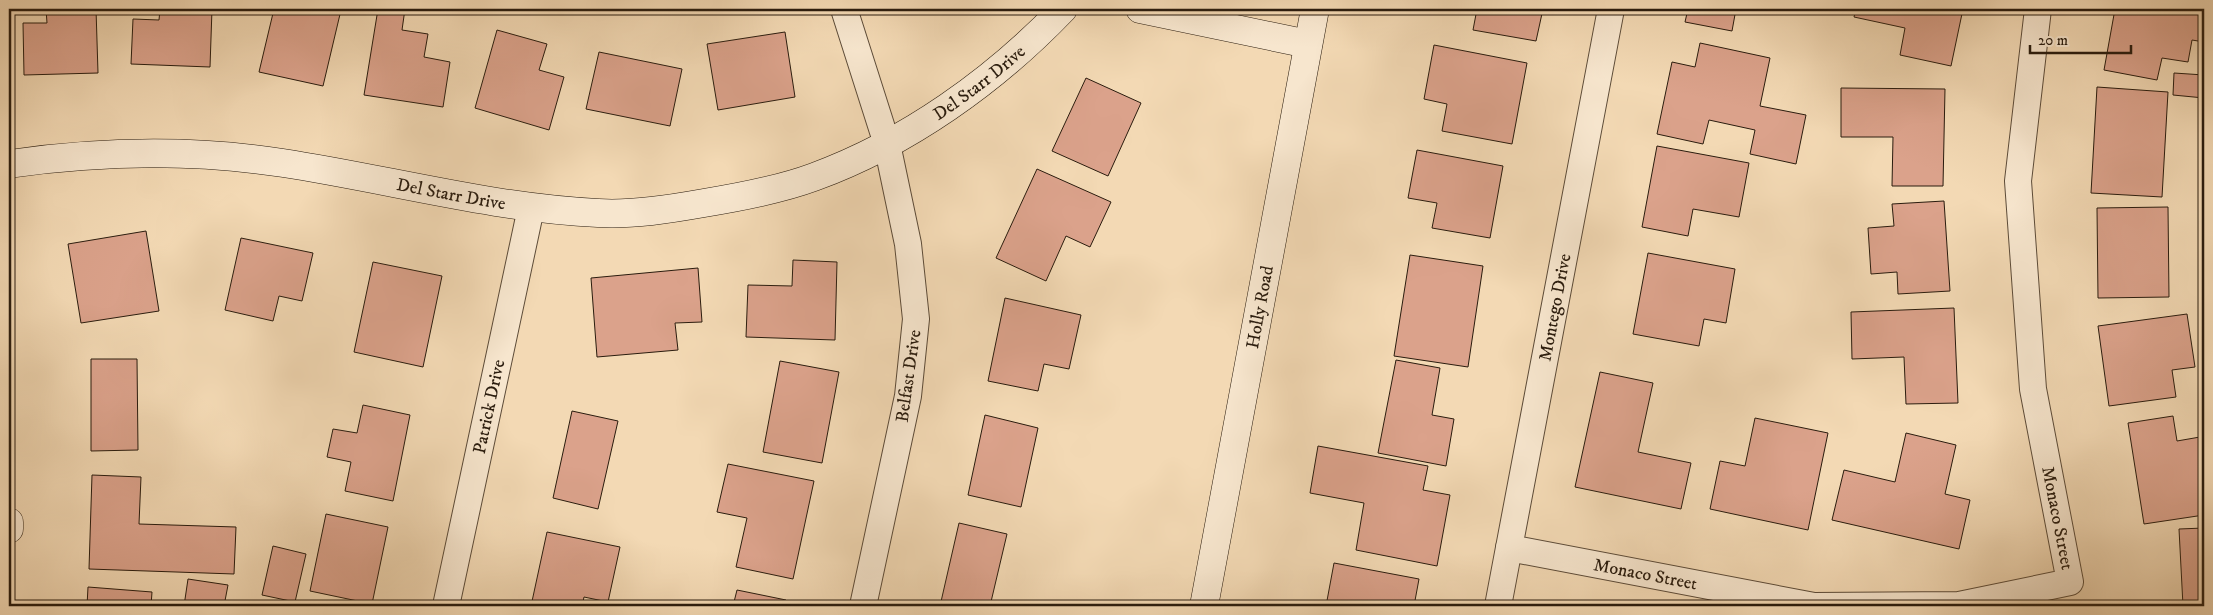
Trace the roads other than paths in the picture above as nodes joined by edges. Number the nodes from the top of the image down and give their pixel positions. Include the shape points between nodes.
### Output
1 (844, 9) edge
2 (1063, 9) edge
3 (1140, 9) edge
4 (1315, 9) edge
5 (1611, 9) edge
6 (2038, 9) edge
7 (1308, 44) junction
8 (887, 144) junction
9 (9, 164) edge
10 (531, 208) junction
11 (9, 522) edge
12 (9, 529) edge
13 (1509, 548) junction
14 (446, 606) edge
15 (864, 606) edge
16 (1204, 606) edge
17 (1498, 606) edge

1 - 8 street
2 - 8 street, Del Starr Drive via 988,76 946,108
3 - 7 street
4 - 7 street, Holly Road
5 - 13 street, Montego Drive
6 - 13 street, Monaco Street via 2018,181 2033,389 2070,582 1959,605 1814,606
7 - 16 street, Holly Road
8 - 10 street, Del Starr Drive via 813,177 745,196 670,209 602,214
8 - 15 street, Belfast Drive via 908,244 916,319 908,396
9 - 10 street, Del Starr Drive via 129,153 204,155 282,163
10 - 14 street, Patrick Drive
11 - 12 street
13 - 17 street, Montego Drive

